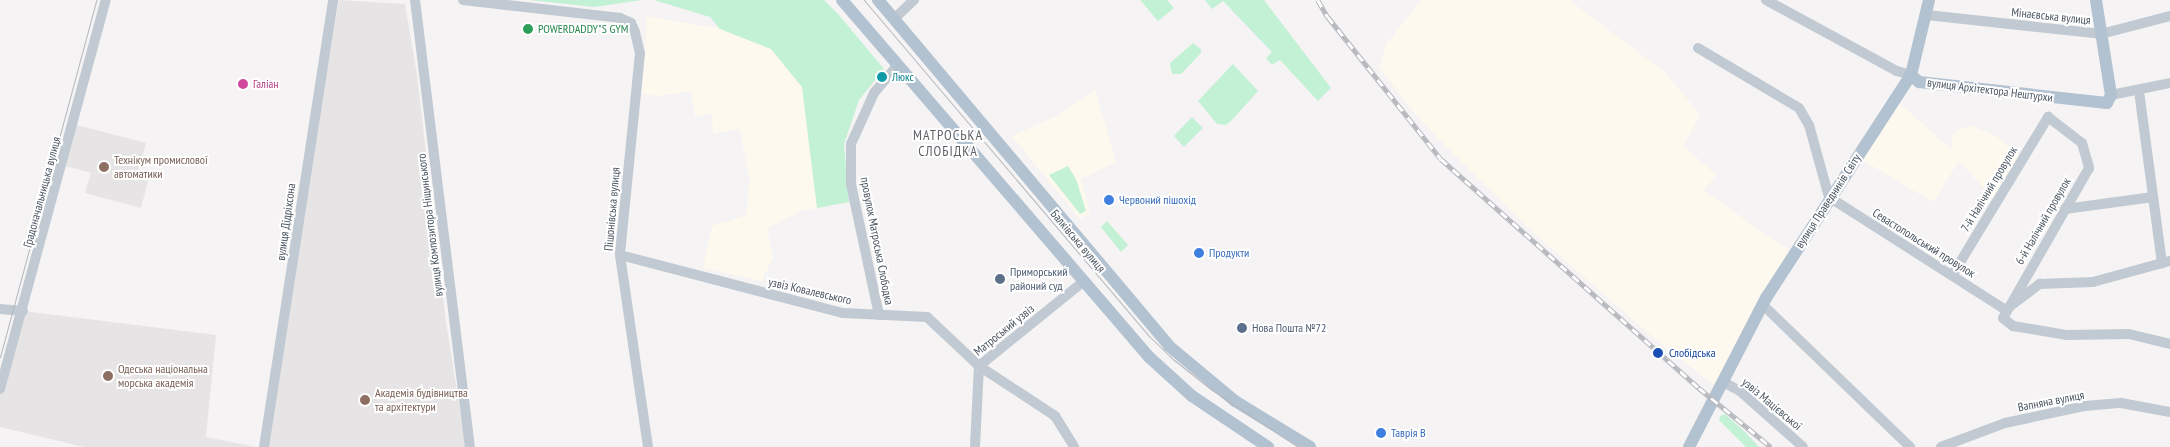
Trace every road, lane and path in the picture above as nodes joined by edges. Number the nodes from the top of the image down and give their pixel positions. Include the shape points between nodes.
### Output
1 (106, 0) edge
2 (333, 0) edge
3 (415, 0) edge
4 (463, 0) edge
5 (842, 0) edge
6 (878, 0) edge
7 (914, 0) edge
8 (1766, 0) edge
9 (1929, 0) edge
10 (2096, 0) edge
11 (1927, 15) junction
12 (2170, 16) edge
13 (894, 18) junction
14 (2101, 34) junction
15 (1698, 48) dead end
16 (897, 66) junction
17 (1911, 75) junction
18 (2170, 83) edge
19 (2139, 91) junction
20 (2111, 95) junction
21 (2082, 143) joint
22 (2153, 196) junction
23 (1829, 198) junction
24 (2065, 209) junction
25 (620, 255) junction
26 (2166, 262) edge
27 (1953, 274) junction
28 (1084, 281) junction
29 (1762, 304) junction
30 (0, 309) edge
31 (2006, 310) junction
32 (22, 311) junction
33 (879, 315) junction
34 (2170, 344) edge
35 (979, 366) junction
36 (1723, 382) junction
37 (0, 389) edge
38 (2170, 412) edge
39 (264, 447) edge
40 (470, 447) edge
41 (648, 447) edge
42 (975, 447) edge
43 (1074, 447) edge
44 (1268, 447) edge
45 (1310, 447) edge
46 (1689, 447) edge
47 (1803, 447) edge
48 (1910, 447) edge
49 (1942, 447) edge

1 - 32 street, Градоначальницька вулиця
2 - 39 street, вулиця Дідріхсона
3 - 40 street, вулиця Композитора Ніщинського
4 - 25 street, Пішонівська вулиця via 620,18 631,23 640,53
5 - 16 main road, Балківська вулиця
6 - 13 main road, Балківська вулиця
7 - 13 street
8 - 17 street, вулиця Архітектора Нештурхи via 1897,71
9 - 11 main road, вулиця Праведників Світу
10 - 14 main road
11 - 14 street, Мінаєвська вулиця
11 - 17 main road, вулиця Праведників Світу
12 - 14 street, Мінаєвська вулиця
13 - 45 main road, Балківська вулиця via 993,140 1170,346 1235,401
14 - 20 main road
15 - 23 street via 1799,108 1809,124
16 - 28 main road, Балківська вулиця
16 - 33 street, провулок Матроська Слободка via 874,93 851,144 851,184
17 - 20 main road, вулиця Архітектора Нештурхи via 1919,82 2058,98 2108,103
17 - 23 main road, вулиця Праведників Світу
18 - 19 street, вулиця Архітектора Нештурхи
19 - 20 street, вулиця Архітектора Нештурхи
19 - 22 street
21 - 24 street, 6-й Налічний провулок via 2089,168
21 - 27 street, 7-й Налічний провулок via 2048,117
22 - 24 street
22 - 26 street
23 - 27 street, Севастопольський провулок
23 - 29 main road, вулиця Праведників Світу
24 - 31 street, 6-й Налічний провулок
25 - 33 street, узвіз Ковалевського via 843,314
25 - 41 street, Пішонівська вулиця
26 - 31 street via 2093,282 2040,284
27 - 31 street, Севастопольський провулок
28 - 35 street, Матроський узвіз
28 - 44 main road, Балківська вулиця via 1149,357 1192,396
29 - 36 main road, вулиця Праведників Світу
29 - 48 street
30 - 32 street
31 - 34 street via 2003,318 2013,326 2067,335 2129,334
32 - 37 street, Градоначальницька вулиця
33 - 35 street, узвіз Ковалевського via 926,317
35 - 42 street, Матроський узвіз
35 - 43 street, узвіз Ковалевського via 1055,416
36 - 46 main road, вулиця Праведників Світу
36 - 47 street, узвіз Мацієвської via 1740,391
38 - 49 street, Вапняна вулиця via 2121,403 2085,406 2005,423

